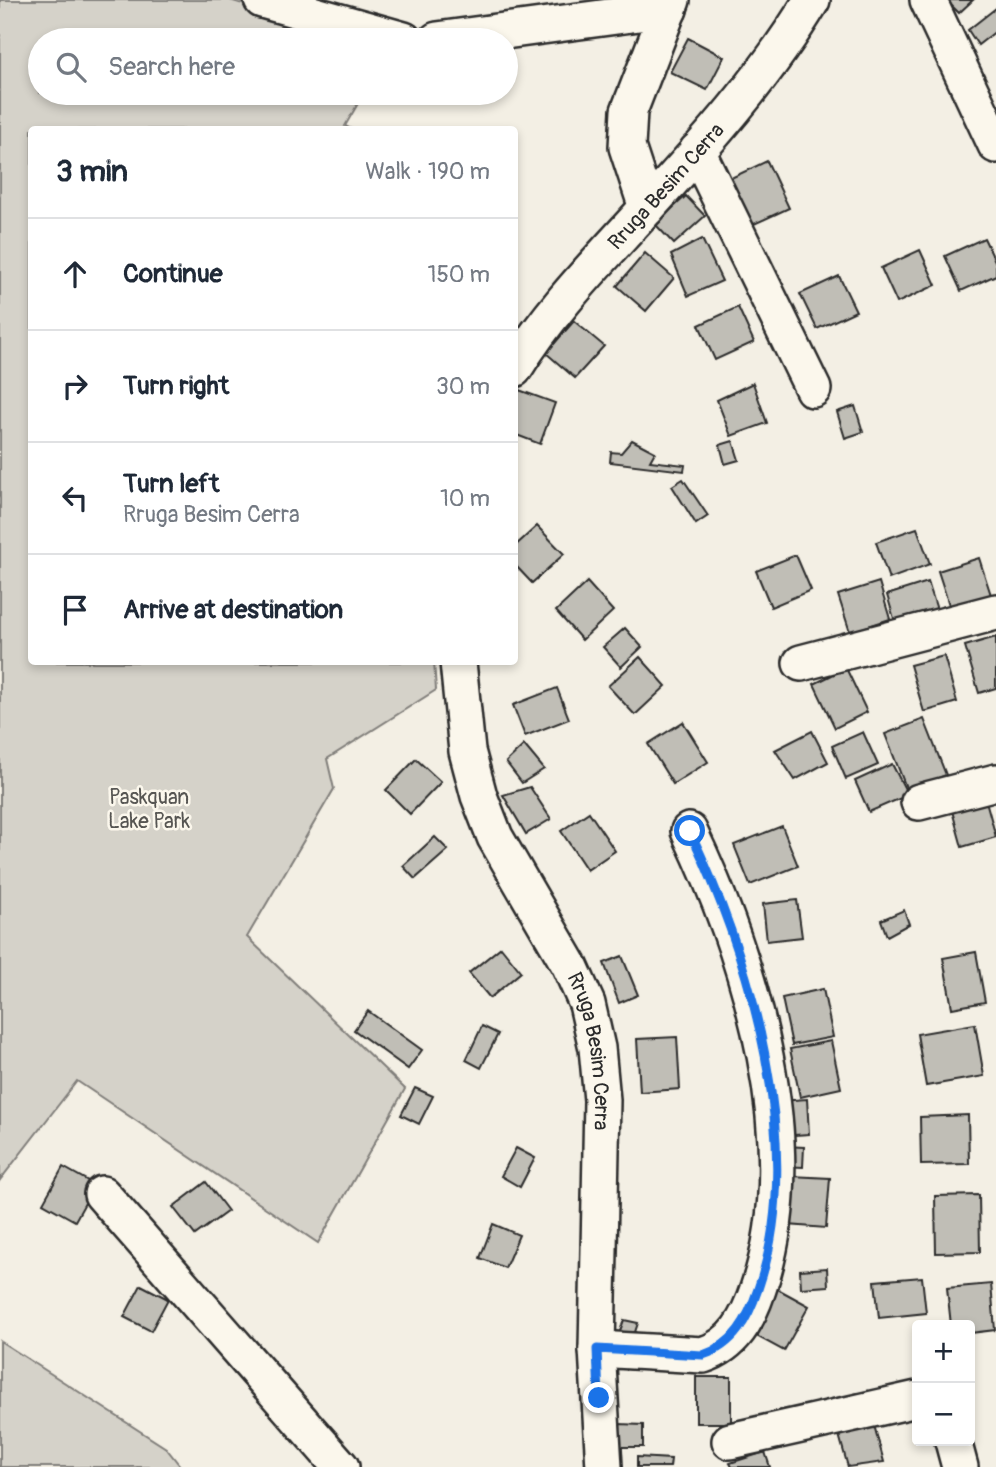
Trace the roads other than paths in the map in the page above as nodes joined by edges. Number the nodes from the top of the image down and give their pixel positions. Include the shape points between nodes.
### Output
1 (262, 0) edge
2 (812, 0) edge
3 (928, 0) edge
4 (670, 4) edge
5 (361, 28) edge
6 (515, 28) edge
7 (996, 145) edge
8 (697, 151) junction
9 (647, 208) junction
10 (518, 362) edge
11 (813, 389) dead end
12 (996, 612) edge
13 (801, 663) dead end
14 (458, 665) edge
15 (996, 782) edge
16 (919, 802) dead end
17 (690, 831) dead end
18 (102, 1194) dead end
19 (597, 1349) junction
20 (912, 1400) edge
21 (730, 1441) dead end
22 (954, 1446) edge
23 (341, 1467) edge
24 (604, 1467) edge
25 (960, 1467) edge

1 - 5 street
2 - 8 street, Rruga Besim Cerra via 775,58
3 - 7 street
4 - 6 street
4 - 9 street via 629,111 627,147
8 - 9 street, Rruga Besim Cerra
8 - 11 street
9 - 10 street, Rruga Besim Cerra via 572,288
12 - 13 street
14 - 19 street, Rruga Besim Cerra via 467,751 479,796 495,837 570,966 587,1004 597,1048 602,1100
15 - 16 street
17 - 19 street via 740,950 770,1086 778,1182 771,1253 744,1322 719,1350 703,1355
18 - 23 street
19 - 24 street, Rruga Besim Cerra
20 - 21 street
22 - 25 street

